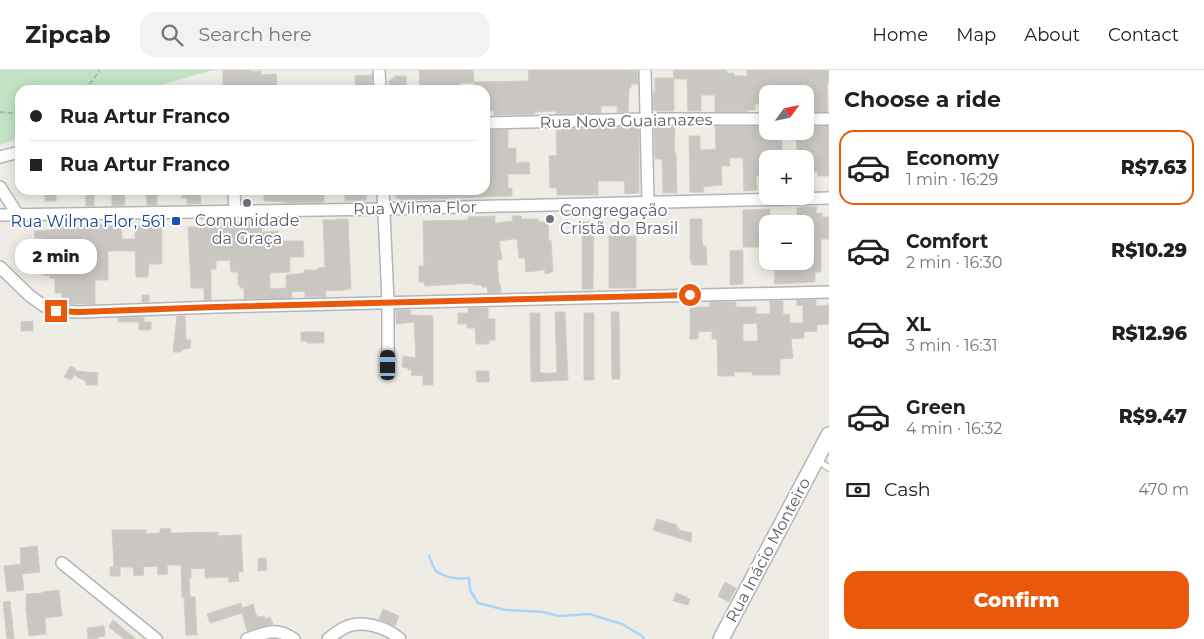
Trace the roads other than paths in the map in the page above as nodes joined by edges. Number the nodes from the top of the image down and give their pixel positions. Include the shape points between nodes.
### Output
1 (379, 70) edge
2 (646, 70) edge
3 (380, 85) edge
4 (829, 118) edge
5 (646, 119) junction
6 (759, 119) edge
7 (814, 119) edge
8 (490, 124) edge
9 (15, 153) edge
10 (0, 157) edge
11 (0, 187) edge
12 (234, 195) edge
13 (383, 195) edge
14 (829, 198) edge
15 (648, 203) junction
16 (384, 209) junction
17 (235, 211) junction
18 (0, 215) edge
19 (18, 215) junction
20 (0, 267) edge
21 (829, 292) edge
22 (388, 302) junction
23 (388, 365) dead end
24 (829, 435) edge
25 (822, 464) edge
26 (62, 563) dead end
27 (156, 639) edge
28 (247, 639) edge
29 (294, 639) edge
30 (328, 639) edge
31 (400, 639) edge
32 (721, 639) edge

1 - 3 street
2 - 5 street
4 - 7 street
5 - 6 street, Rua Nova Guaianazes
5 - 8 street, Rua Nova Guaianazes
5 - 15 street
9 - 10 street
11 - 19 street
12 - 17 street
13 - 16 street
14 - 15 street, Rua Wilma Flor
15 - 16 street, Rua Wilma Flor
16 - 17 street, Rua Wilma Flor
16 - 22 street
17 - 19 street, Rua Wilma Flor
18 - 19 street, Rua Wilma Flor
20 - 22 street via 30,296 56,311
21 - 22 street
22 - 23 street
24 - 25 street, Rua Inácio Monteiro
25 - 32 street, Rua Inácio Monteiro
26 - 27 street
28 - 29 street via 275,632 285,633
30 - 31 street via 346,627 359,624 377,626

